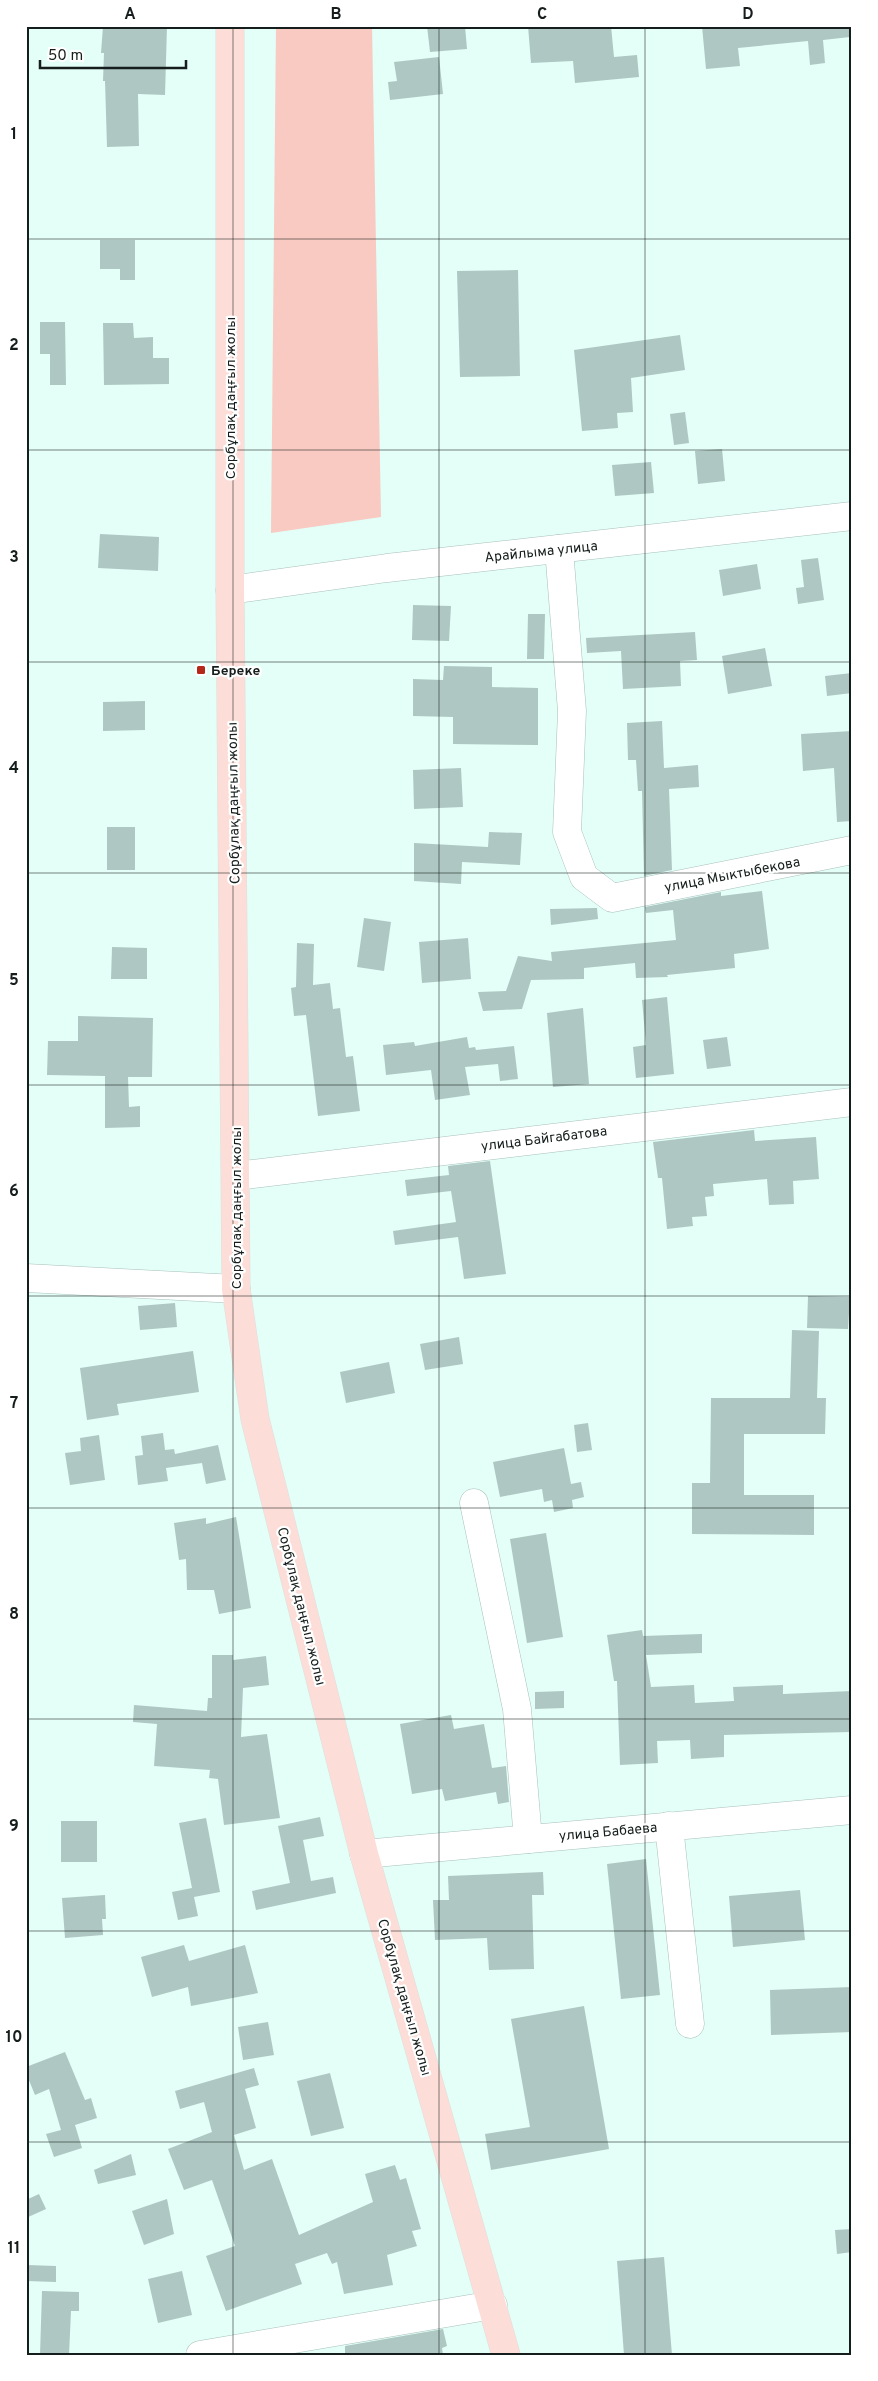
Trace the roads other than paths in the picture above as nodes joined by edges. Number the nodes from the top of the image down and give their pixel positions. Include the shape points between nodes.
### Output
1 (230, 26) edge
2 (852, 516) edge
3 (560, 549) junction
4 (230, 590) junction
5 (852, 850) edge
6 (852, 1102) edge
7 (236, 1176) junction
8 (26, 1278) edge
9 (236, 1289) junction
10 (474, 1503) dead end
11 (852, 1810) edge
12 (669, 1826) junction
13 (528, 1839) junction
14 (364, 1854) junction
15 (690, 2024) dead end
16 (493, 2305) junction
17 (200, 2355) edge
18 (506, 2355) edge

1 - 4 main road, Сорбұлақ даңғыл жолы
2 - 3 street, Арайлыма улица
3 - 4 street, Арайлыма улица
3 - 5 street, улица Мыктыбекова via 572,711 567,832 584,877 612,898
4 - 7 main road, Сорбұлақ даңғыл жолы
6 - 7 street, улица Байгабатова
7 - 9 main road, Сорбұлақ даңғыл жолы
8 - 9 street
9 - 14 main road, Сорбұлақ даңғыл жолы via 255,1420
10 - 13 street via 517,1709
11 - 12 street, улица Бабаева
12 - 13 street, улица Бабаева
12 - 15 street
13 - 14 street, улица Бабаева
14 - 16 main road, Сорбұлақ даңғыл жолы
16 - 17 street
16 - 18 main road, Сорбұлақ даңғыл жолы

